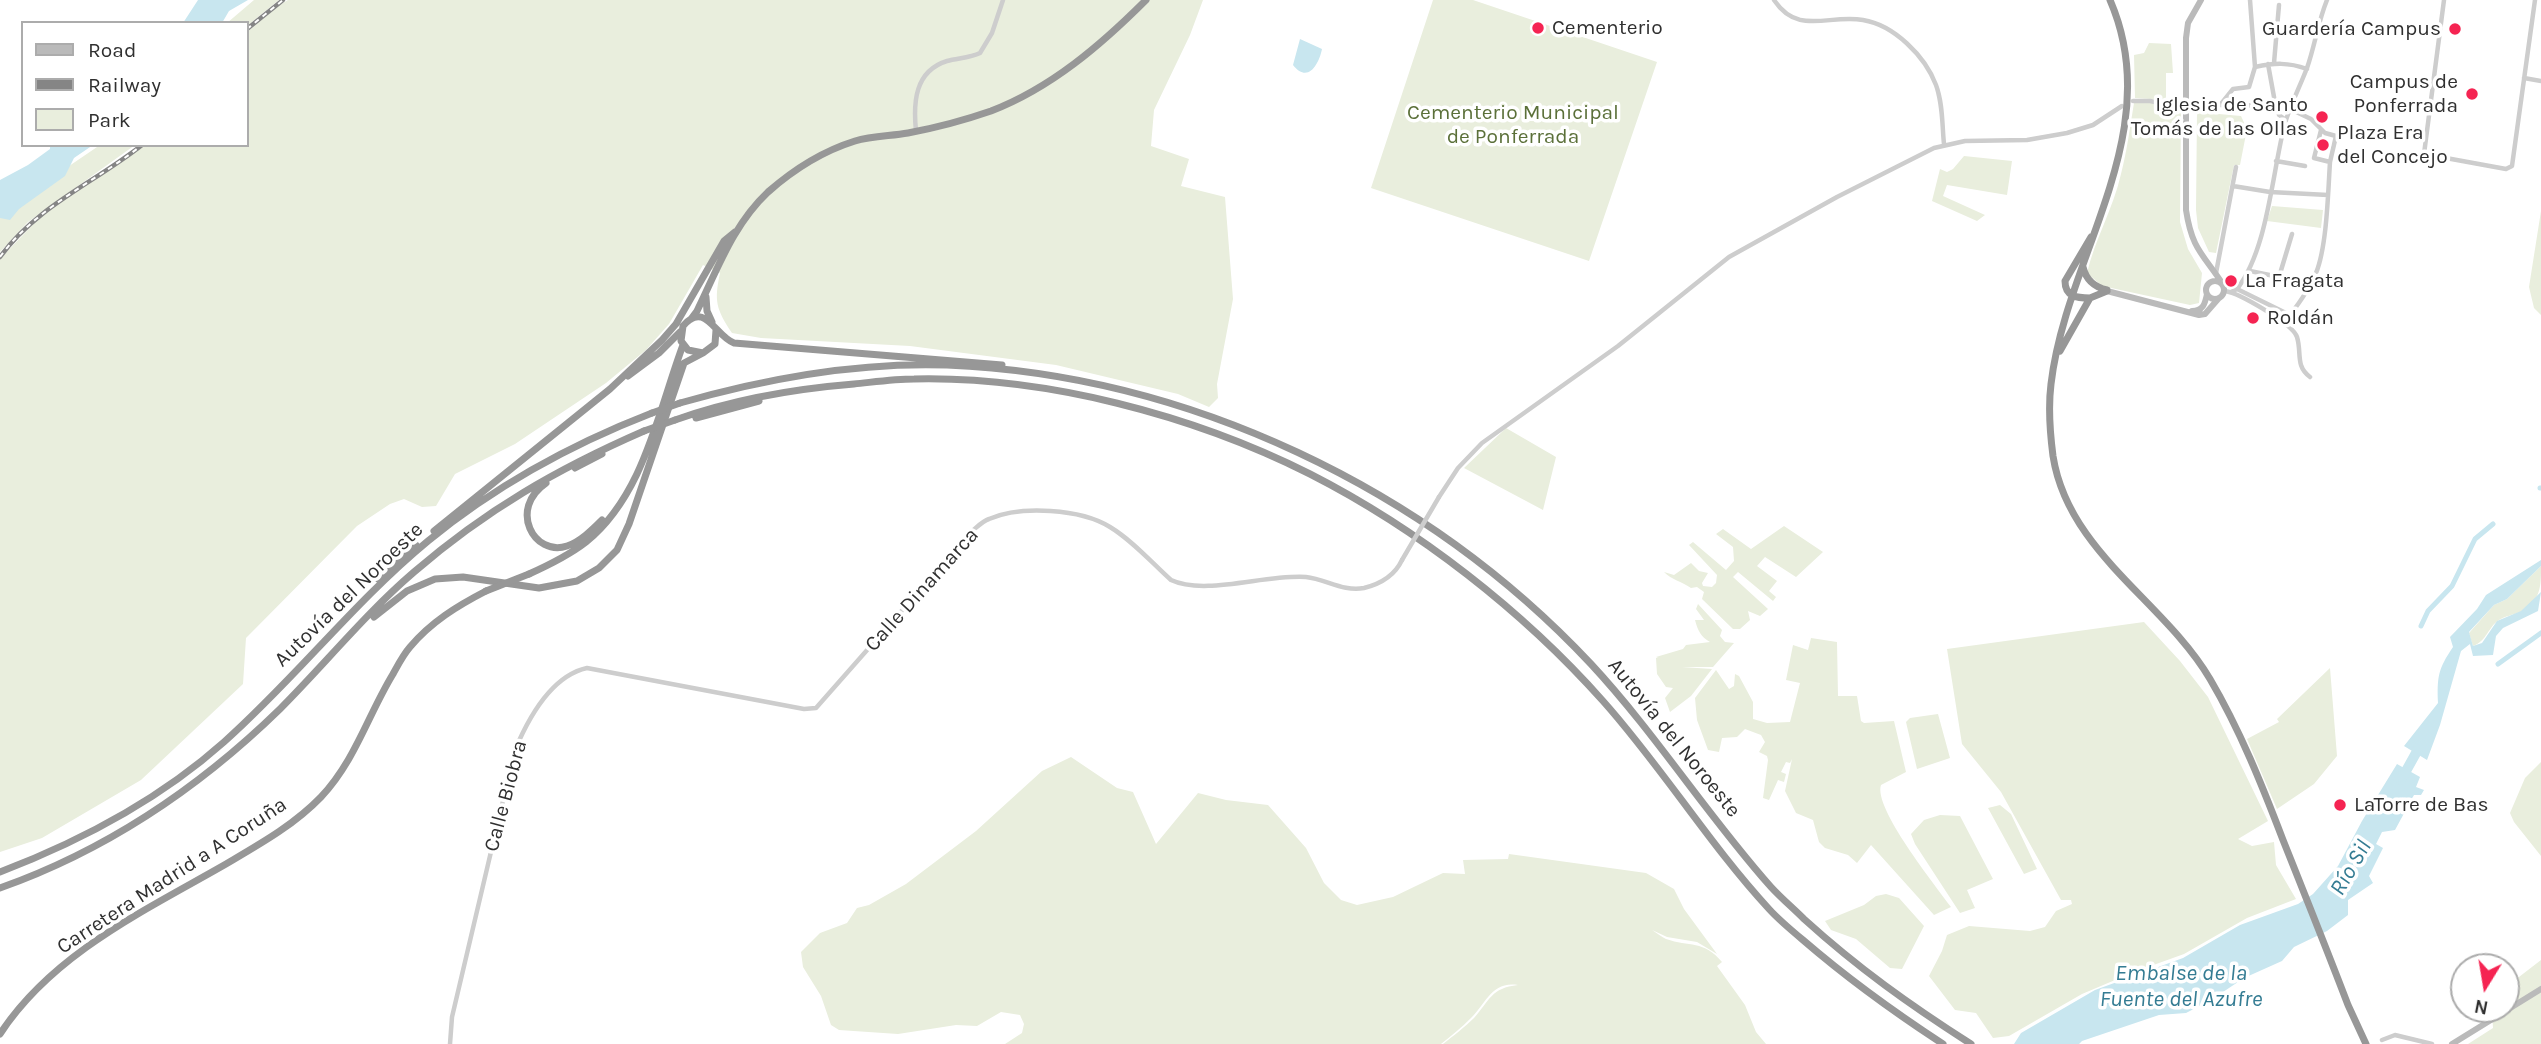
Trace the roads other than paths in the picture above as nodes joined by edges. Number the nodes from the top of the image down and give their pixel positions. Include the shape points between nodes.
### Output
1 (1003, 0) edge
2 (1146, 0) edge
3 (1774, 0) edge
4 (2110, 0) edge
5 (2201, 0) edge
6 (2250, 0) edge
7 (2327, 0) edge
8 (2444, 0) edge
9 (2535, 0) edge
10 (2279, 5) dead end
11 (2271, 64) junction
12 (2255, 67) junction
13 (2307, 69) junction
14 (2524, 78) junction
15 (2541, 81) edge
16 (2133, 101) dead end
17 (2221, 104) junction
18 (2122, 106) dead end
19 (2185, 108) junction
20 (2277, 108) junction
21 (2290, 109) junction
22 (2286, 120) junction
23 (2321, 130) junction
24 (916, 131) junction
25 (1944, 144) junction
26 (2276, 161) junction
27 (2330, 162) junction
28 (2305, 166) dead end
29 (2236, 167) dead end
30 (2233, 186) junction
31 (2270, 192) junction
32 (2328, 195) junction
33 (2095, 231) junction
34 (735, 232) junction
35 (2292, 234) dead end
36 (2217, 260) junction
37 (2083, 267) junction
38 (2209, 268) junction
39 (2250, 271) junction
40 (2209, 283) junction
41 (2076, 286) junction
42 (2096, 287) junction
43 (2226, 288) junction
44 (2237, 289) junction
45 (2107, 290) junction
46 (707, 291) junction
47 (2207, 294) junction
48 (2073, 296) junction
49 (2219, 298) junction
50 (2090, 299) junction
51 (2187, 312) junction
52 (691, 319) junction
53 (714, 326) junction
54 (681, 332) junction
55 (683, 345) junction
56 (694, 353) junction
57 (703, 353) junction
58 (2056, 357) junction
59 (2311, 377) dead end
60 (672, 380) junction
61 (610, 389) junction
62 (1139, 395) junction
63 (644, 433) junction
64 (626, 494) junction
65 (296, 669) junction
66 (281, 708) junction
67 (804, 709) joint
68 (0, 872) edge
69 (0, 888) edge
70 (2541, 989) edge
71 (0, 1034) edge
72 (2382, 1040) dead end
73 (450, 1044) edge
74 (1943, 1044) edge
75 (1971, 1044) edge
76 (2366, 1044) edge
77 (2432, 1044) edge
78 (2452, 1044) edge

1 - 24 street via 980,53 934,67 922,80 917,92
2 - 24 highway via 1105,41 1048,82 991,110
3 - 25 street via 1792,18 1864,20 1896,34 1925,65 1937,86
4 - 33 highway via 2125,47 2128,98 2122,143
5 - 19 street via 2188,23
6 - 12 street
7 - 13 street
8 - 14 street via 2424,154 2506,169 2512,166
9 - 14 street
10 - 11 street
11 - 12 street
11 - 13 street via 2292,63
11 - 20 street
12 - 17 street via 2249,87 2234,89
13 - 21 street
14 - 15 street
16 - 19 street
17 - 19 street
17 - 20 street
18 - 25 street via 2093,125 2067,133
19 - 38 street via 2186,210 2197,251
20 - 21 street
20 - 22 street
21 - 22 street
21 - 23 street
22 - 26 street
23 - 27 street via 2336,136
23 - 27 street via 2314,158
24 - 34 highway via 856,141 796,169
25 - 67 street, Calle Dinamarca, bridge via 1729,257 1618,346 1482,443 1458,468 1389,577 1363,588 1305,577 1191,586 1171,580 1110,527 1094,519 1036,510 999,515 972,531 822,703
26 - 28 street
26 - 31 street
27 - 32 street
29 - 30 street
30 - 31 street
30 - 36 street
31 - 32 street
31 - 39 street
32 - 44 street via 2317,271 2290,315
33 - 37 highway
33 - 48 highway via 2066,278 2065,287
34 - 46 highway
34 - 61 highway via 715,253 676,324
35 - 39 street via 2279,276
36 - 38 street
36 - 38 street
37 - 41 highway
37 - 42 highway
38 - 40 street
38 - 43 street
39 - 44 street
40 - 43 street via 2215,280
40 - 47 street
41 - 42 highway
41 - 48 highway
42 - 45 highway
43 - 44 street
43 - 49 street
43 - 59 street via 2292,329 2301,366
45 - 50 highway
45 - 51 street
46 - 52 highway
46 - 53 highway via 705,304
47 - 49 street
47 - 51 street via 2201,310
48 - 50 highway
48 - 58 highway
49 - 51 street via 2204,314
50 - 58 highway
52 - 53 highway via 704,318
52 - 54 highway
53 - 57 highway via 715,344
53 - 62 highway via 734,343 1013,366 1073,375
54 - 55 highway
54 - 61 highway
55 - 56 highway
55 - 60 highway, Carretera Madrid a A Coruña
56 - 57 highway
56 - 60 highway via 681,362
57 - 66 highway via 684,363 629,524 617,550 599,568 578,581 548,588 463,577 418,585 396,597
58 - 76 highway via 2049,417 2064,495 2099,551 2169,625 2208,675 2252,762
60 - 64 highway, Carretera Madrid a A Coruña
61 - 65 highway via 394,564 318,640
62 - 65 highway, Autovía del Noroeste, bridge via 1051,375 944,365 784,377 680,403 575,446 479,502 380,584
62 - 75 highway, Autovía del Noroeste via 1241,428 1306,456 1376,493 1476,560 1542,616 1620,696 1772,888 1842,954
63 - 64 highway via 541,486 528,503 528,523 540,541 567,546
63 - 66 highway, Autovía del Noroeste via 555,473 450,542 389,596
63 - 74 highway, Autovía del Noroeste, bridge via 723,404 805,387 965,380 1050,390 1124,406 1196,428 1310,474 1439,553 1544,640 1604,702 1771,912 1832,965
64 - 71 highway, Carretera Madrid a A Coruña, bridge via 587,541 553,563 486,590 436,620 408,649 356,749 320,798 274,836 76,953 38,988
65 - 68 highway, Autovía del Noroeste via 223,743 145,800 75,840
66 - 69 highway, Autovía del Noroeste via 200,780 144,819 79,855
67 - 73 street, Calle Biobra via 587,668 550,692 515,750
70 - 78 street
72 - 77 street via 2395,1035

